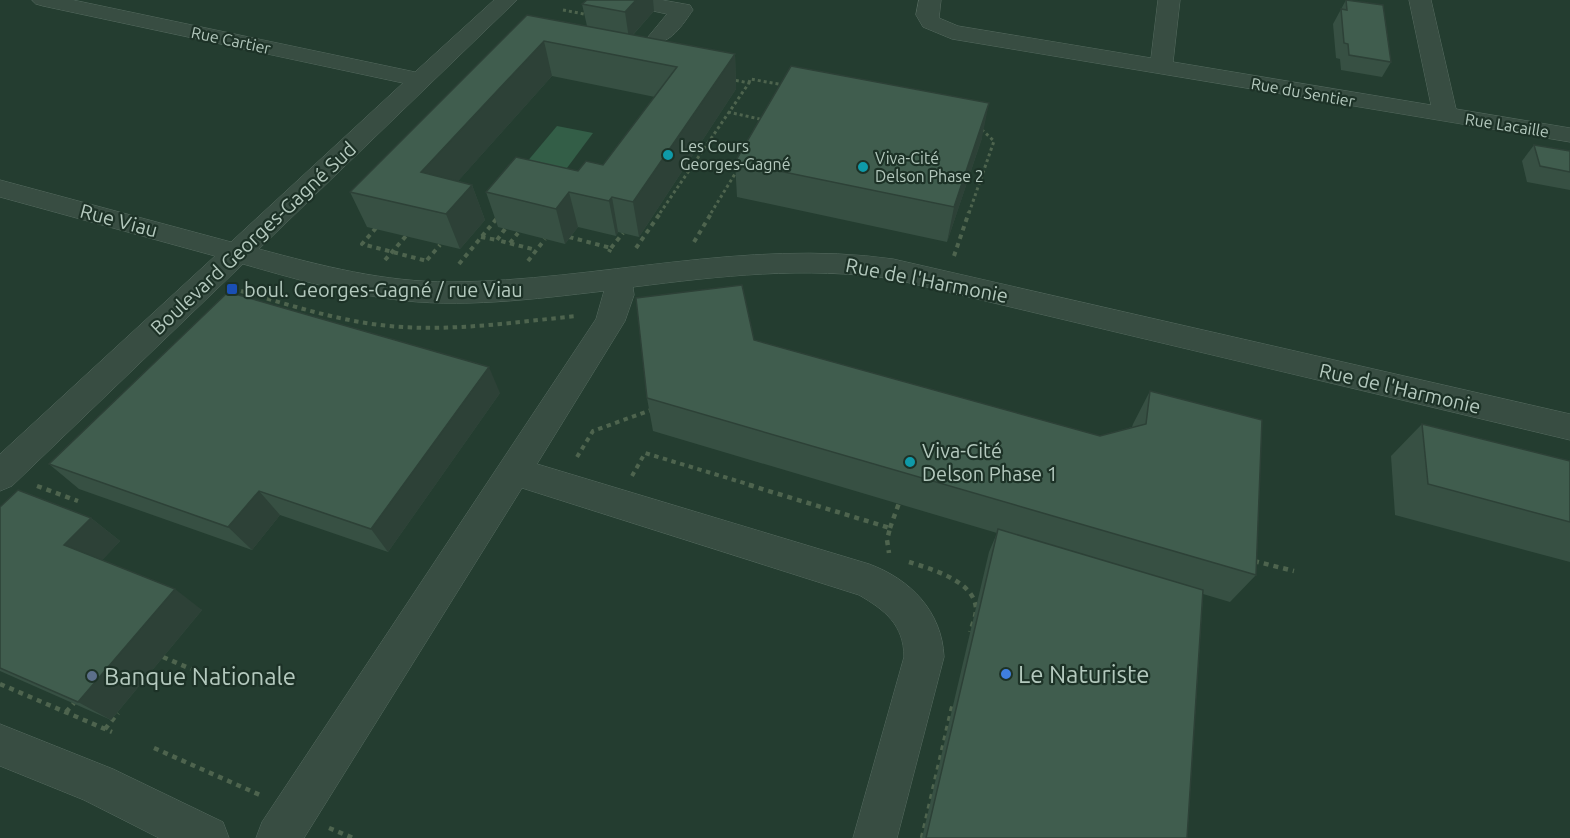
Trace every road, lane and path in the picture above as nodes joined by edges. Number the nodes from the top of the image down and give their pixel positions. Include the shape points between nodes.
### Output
1 (43, 0) edge
2 (506, 0) edge
3 (628, 0) edge
4 (930, 0) edge
5 (1169, 0) edge
6 (1420, 0) edge
7 (563, 10) dead end
8 (595, 16) edge
9 (659, 37) edge
10 (1161, 68) junction
11 (726, 79) edge
12 (420, 80) junction
13 (748, 83) junction
14 (789, 86) edge
15 (728, 112) junction
16 (1445, 114) junction
17 (768, 121) edge
18 (971, 127) edge
19 (1570, 135) edge
20 (743, 161) edge
21 (0, 188) edge
22 (504, 210) edge
23 (376, 228) edge
24 (505, 229) edge
25 (519, 233) edge
26 (623, 233) edge
27 (406, 236) edge
28 (481, 237) junction
29 (569, 237) dead end
30 (545, 239) edge
31 (497, 240) junction
32 (510, 243) junction
33 (440, 245) edge
34 (537, 250) junction
35 (692, 250) dead end
36 (239, 252) junction
37 (392, 252) junction
38 (953, 259) dead end
39 (616, 260) junction
40 (427, 261) junction
41 (381, 264) dead end
42 (420, 268) dead end
43 (522, 268) dead end
44 (452, 271) dead end
45 (651, 410) edge
46 (1570, 427) edge
47 (572, 466) dead end
48 (514, 471) junction
49 (0, 476) edge
50 (31, 484) dead end
51 (78, 501) edge
52 (899, 503) edge
53 (890, 528) dead end
54 (1243, 558) edge
55 (1294, 572) dead end
56 (171, 648) dead end
57 (163, 657) junction
58 (156, 666) dead end
59 (191, 669) dead end
60 (0, 684) edge
61 (74, 703) edge
62 (119, 711) dead end
63 (66, 712) junction
64 (105, 729) junction
65 (112, 732) dead end
66 (0, 745) edge
67 (154, 748) dead end
68 (264, 797) dead end
69 (320, 824) dead end
70 (207, 838) edge
71 (278, 838) edge
72 (353, 838) edge
73 (875, 838) edge

1 - 12 street, Rue Cartier
2 - 12 street, Boulevard Georges-Gagné Sud
3 - 9 street via 682,10
4 - 10 street, Rue du Sentier via 927,15 931,22 952,32
5 - 10 street
6 - 16 street
7 - 8 path
10 - 16 street, Rue du Sentier
11 - 13 path
12 - 36 street, Boulevard Georges-Gagné Sud
13 - 14 path via 750,79
13 - 15 path
15 - 17 path
15 - 39 path
16 - 19 street, Rue Lacaille
18 - 38 path via 982,129 994,141
20 - 35 path via 693,242
21 - 36 street, Rue Viau
22 - 28 path
23 - 37 path via 362,244
24 - 31 path
25 - 32 path
26 - 39 path
27 - 37 path
28 - 31 path
28 - 44 path
29 - 39 path
30 - 34 path
31 - 32 path
32 - 34 path
33 - 40 path
34 - 43 path
36 - 39 street, Rue de l'Harmonie via 336,280 406,290 475,292
36 - 49 street, Boulevard Georges-Gagné Sud
37 - 40 path
37 - 41 path
39 - 46 street, Rue de l'Harmonie via 838,262 894,269
39 - 48 street via 619,295 610,321
40 - 42 path
45 - 47 path via 593,431
48 - 71 street
48 - 73 street via 868,582 884,589 906,608 925,638 924,657
50 - 51 path
52 - 53 path
54 - 55 path
56 - 57 path
57 - 58 path
57 - 59 path
60 - 63 path
61 - 63 path
62 - 64 path
63 - 64 path
64 - 65 path
66 - 70 street via 98,784
67 - 68 path
69 - 72 path

